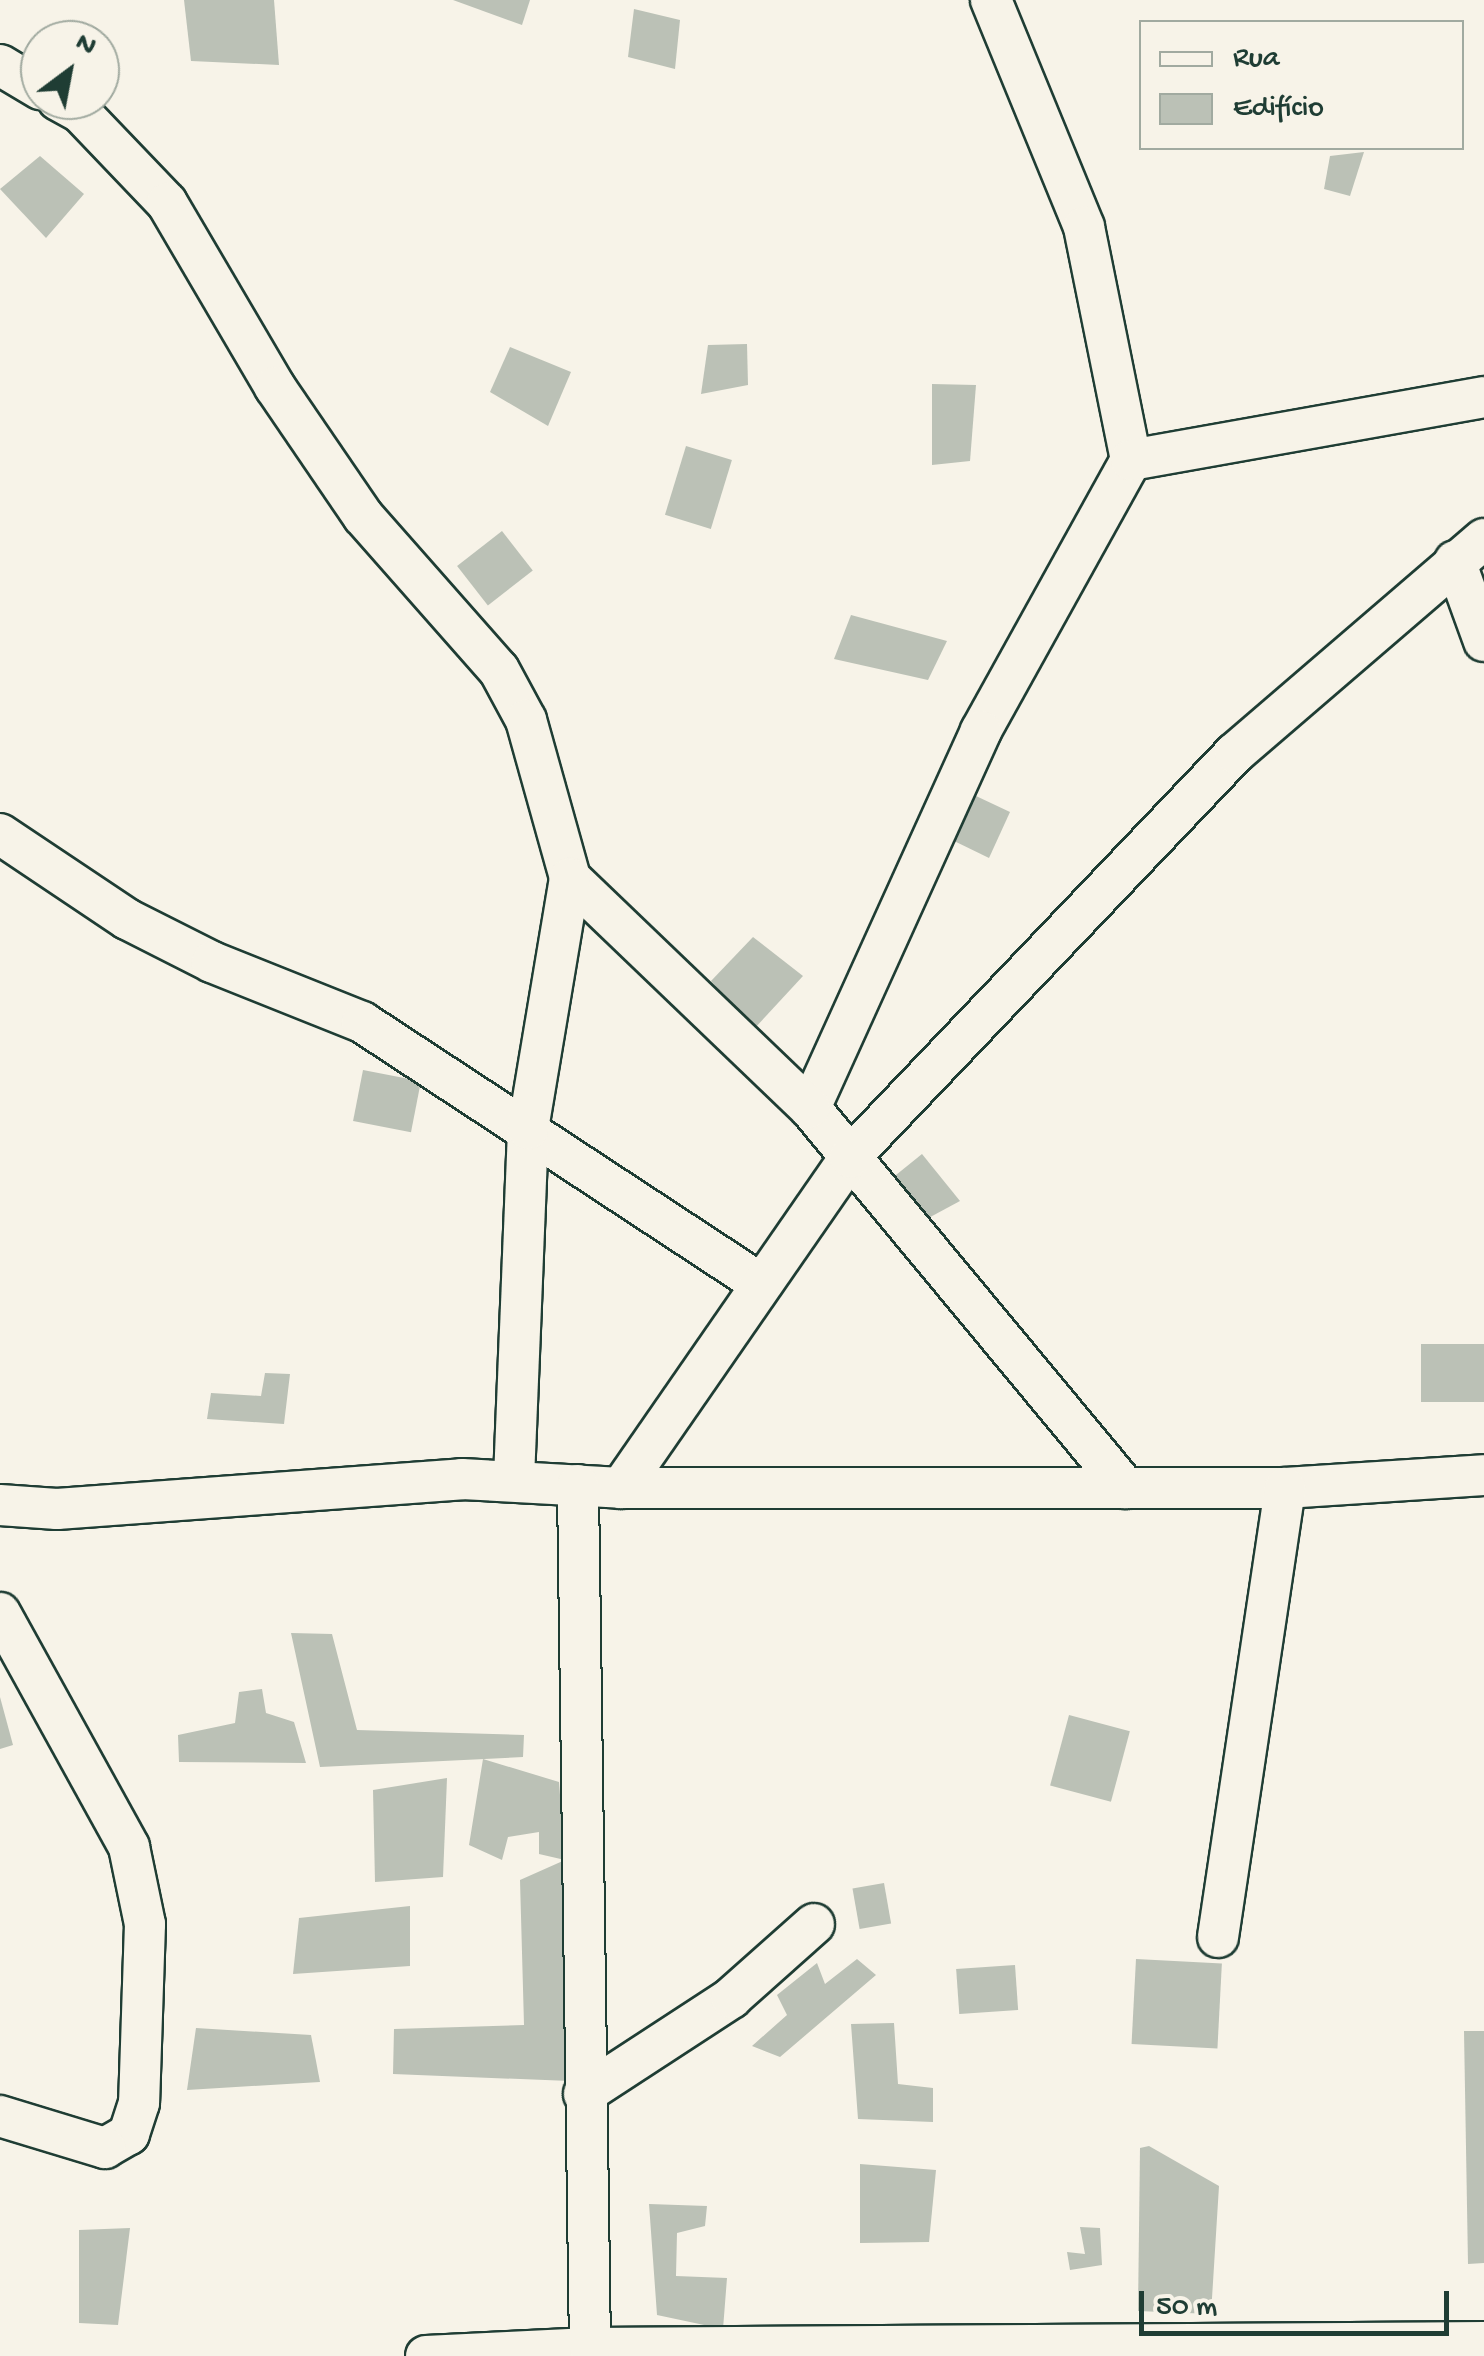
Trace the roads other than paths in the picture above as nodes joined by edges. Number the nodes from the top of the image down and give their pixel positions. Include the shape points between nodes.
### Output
1 (991, 0) edge
2 (87, 120) edge
3 (1484, 397) edge
4 (1131, 460) junction
5 (1469, 550) edge
6 (1484, 641) edge
7 (0, 834) edge
8 (570, 878) junction
9 (810, 1108) junction
10 (528, 1129) junction
11 (850, 1157) junction
12 (760, 1283) junction
13 (1484, 1475) edge
14 (514, 1479) junction
15 (578, 1485) junction
16 (621, 1488) junction
17 (1126, 1488) junction
18 (1285, 1488) junction
19 (0, 1505) edge
20 (0, 1614) edge
21 (814, 1924) dead end
22 (1218, 1937) dead end
23 (584, 2094) junction
24 (0, 2116) edge
25 (1484, 2342) edge
26 (590, 2348) junction
27 (426, 2356) edge

1 - 4 street via 1084,227
2 - 8 street via 167,204 275,387 363,516 499,670 526,720
3 - 4 street
4 - 9 street via 981,731
5 - 6 street
5 - 11 street via 1234,754
7 - 10 street via 127,919 212,962 362,1022
8 - 9 street
8 - 10 street
9 - 11 street
10 - 12 street
10 - 14 street
11 - 12 street
11 - 17 street
12 - 16 street
13 - 18 street
14 - 15 street
14 - 19 street via 240,1492 57,1510
15 - 16 street
15 - 23 street
16 - 17 street
17 - 18 street
18 - 22 street
20 - 24 street via 129,1846 145,1942 140,2104 129,2134 104,2148
21 - 23 street via 731,1998
23 - 26 street
25 - 26 street
26 - 27 street

